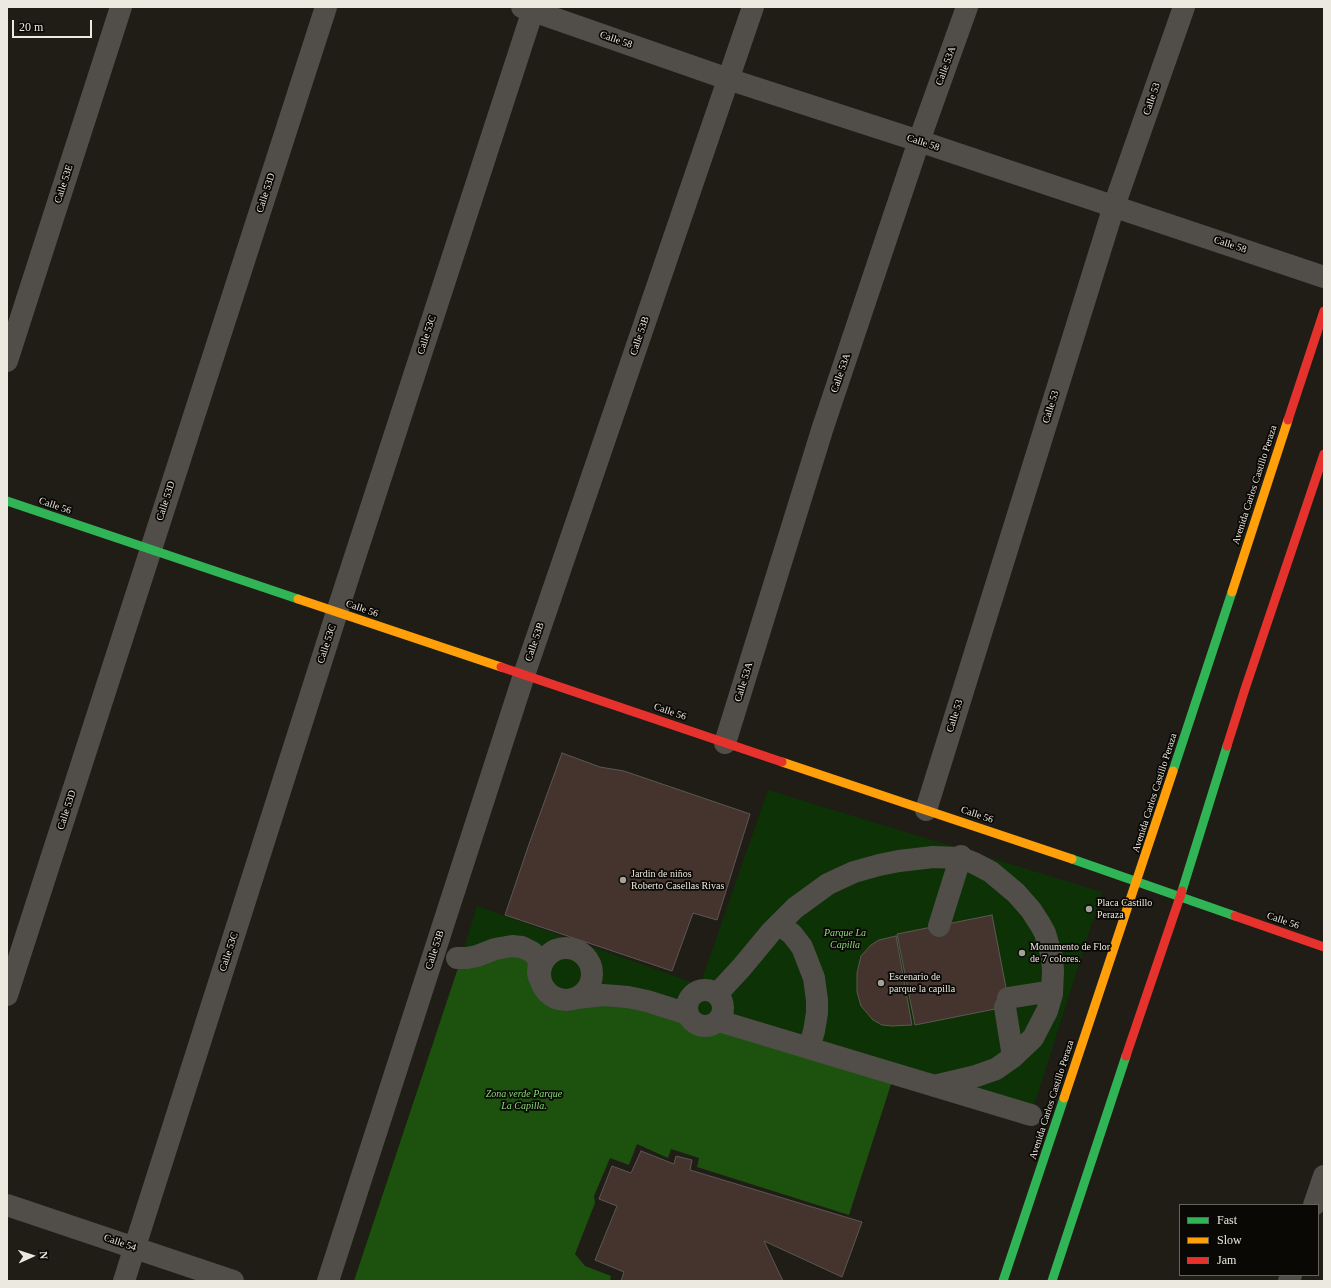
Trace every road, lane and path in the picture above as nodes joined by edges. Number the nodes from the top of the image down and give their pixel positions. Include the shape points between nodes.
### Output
1 (121, 7) edge
2 (326, 7) edge
3 (753, 7) edge
4 (967, 7) edge
5 (1184, 7) edge
6 (529, 8) edge
7 (728, 79) junction
8 (918, 141) junction
9 (1114, 206) junction
10 (1324, 277) edge
11 (1324, 311) edge
12 (7, 360) edge
13 (1324, 454) edge
14 (7, 501) edge
15 (151, 549) junction
16 (337, 612) junction
17 (524, 675) junction
18 (725, 743) junction
19 (926, 810) junction
20 (961, 857) junction
21 (1138, 881) junction
22 (1180, 897) junction
23 (779, 924) junction
24 (939, 926) dead end
25 (1324, 948) edge
26 (456, 958) dead end
27 (541, 982) junction
28 (1052, 991) junction
29 (717, 994) junction
30 (7, 995) edge
31 (577, 998) junction
32 (688, 1014) junction
33 (719, 1021) junction
34 (809, 1048) junction
35 (1013, 1057) junction
36 (934, 1086) junction
37 (1030, 1115) dead end
38 (1324, 1176) edge
39 (1314, 1204) edge
40 (7, 1205) edge
41 (135, 1248) junction
42 (124, 1281) edge
43 (232, 1281) edge
44 (328, 1281) edge
45 (1004, 1281) edge
46 (1052, 1281) edge

1 - 12 street, Calle 53E
2 - 15 street, Calle 53D
3 - 7 street, Calle 53B
4 - 8 street, Calle 53A
5 - 9 street, Calle 53
6 - 7 street, Calle 58
6 - 16 street, Calle 53C
7 - 8 street, Calle 58
7 - 17 street, Calle 53B
8 - 9 street, Calle 58
8 - 18 street, Calle 53A via 823,427
9 - 10 street, Calle 58
9 - 19 street, Calle 53
11 - 21 main road, Avenida Carlos Castillo Peraza
13 - 22 main road via 1245,690
14 - 15 main road, Calle 56
15 - 16 main road, Calle 56
15 - 30 street, Calle 53D
16 - 17 main road, Calle 56
16 - 41 street, Calle 53C
17 - 18 main road, Calle 56
17 - 44 street, Calle 53B
18 - 19 main road, Calle 56
19 - 21 main road, Calle 56
20 - 23 street via 933,857 879,865 854,872 828,884 795,908
20 - 24 street
20 - 28 street via 991,872 1031,910 1049,945 1053,971
21 - 22 main road, Calle 56
21 - 45 main road, Avenida Carlos Castillo Peraza
22 - 25 main road, Calle 56
22 - 46 main road
23 - 29 street
23 - 34 street via 792,934 802,947 814,978 817,1013
26 - 27 street via 477,956 512,946 522,947 537,957
27 - 31 street via 552,996 561,1000
27 - 31 street via 541,964 553,951 571,948 578,951 589,963 592,978 584,993
28 - 35 street via 1047,1011 1033,1038
28 - 35 street via 1006,1003
29 - 32 street via 712,990 694,993 686,1008
29 - 33 street via 723,1004
31 - 32 street via 603,995 628,997
32 - 33 street via 699,1026 710,1026
33 - 34 street
34 - 36 street
35 - 36 street via 996,1069
36 - 37 street
38 - 39 street
40 - 41 street, Calle 54
41 - 42 street, Calle 53C
41 - 43 street, Calle 54

